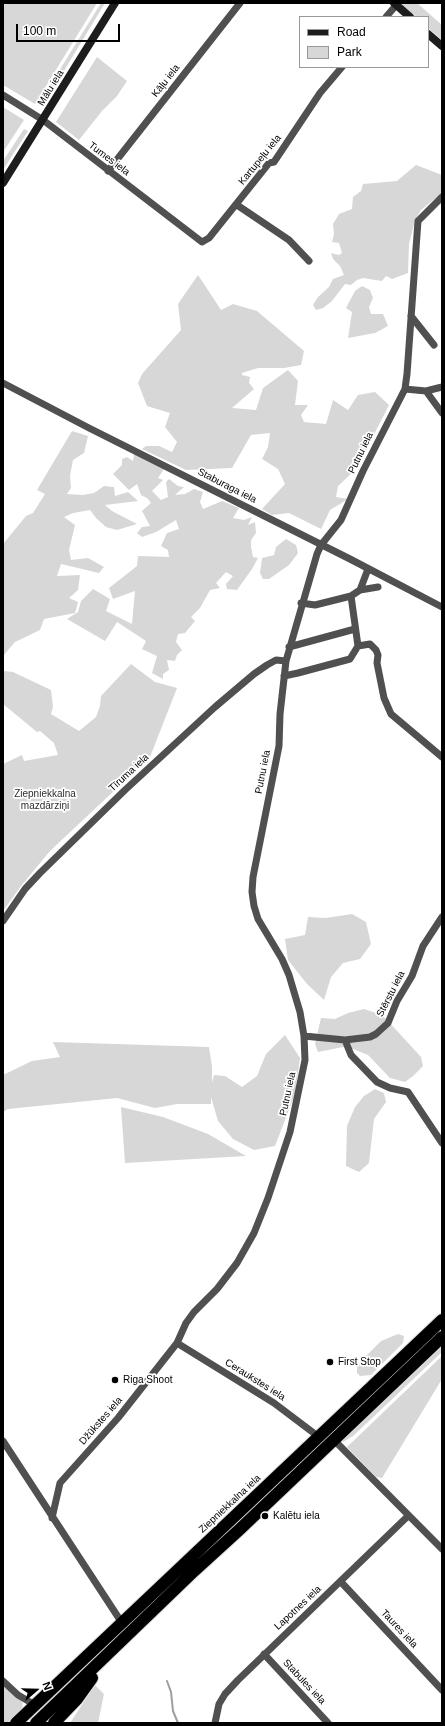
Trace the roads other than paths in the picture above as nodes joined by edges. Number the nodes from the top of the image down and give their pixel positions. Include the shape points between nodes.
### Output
1 (115, 3) edge
2 (240, 3) edge
3 (397, 4) edge
4 (387, 16) edge
5 (409, 16) edge
6 (429, 35) edge
7 (442, 46) edge
8 (341, 68) edge
9 (3, 95) edge
10 (43, 120) junction
11 (108, 171) junction
12 (3, 183) edge
13 (442, 197) edge
14 (237, 204) junction
15 (202, 242) joint
16 (309, 261) dead end
17 (411, 316) junction
18 (434, 346) dead end
19 (3, 383) edge
20 (442, 387) edge
21 (405, 389) junction
22 (426, 391) junction
23 (442, 413) edge
24 (321, 545) junction
25 (368, 569) junction
26 (378, 587) dead end
27 (360, 590) junction
28 (351, 596) junction
29 (302, 604) junction
30 (442, 607) edge
31 (355, 629) junction
32 (358, 646) junction
33 (289, 647) junction
34 (286, 661) junction
35 (284, 676) junction
36 (442, 757) edge
37 (442, 917) edge
38 (3, 922) edge
39 (304, 1036) junction
40 (345, 1040) junction
41 (442, 1143) edge
42 (442, 1320) edge
43 (442, 1337) edge
44 (177, 1343) junction
45 (388, 1371) junction
46 (395, 1381) junction
47 (319, 1436) junction
48 (334, 1440) junction
49 (3, 1441) edge
50 (408, 1516) junction
51 (52, 1518) junction
52 (442, 1549) edge
53 (341, 1582) junction
54 (122, 1623) junction
55 (109, 1654) junction
56 (264, 1654) junction
57 (3, 1681) edge
58 (442, 1690) edge
59 (35, 1705) junction
60 (16, 1723) edge
61 (27, 1723) edge
62 (36, 1723) edge
63 (54, 1723) edge
64 (215, 1723) edge
65 (328, 1723) edge

1 - 10 street, Mālu iela
2 - 11 street, Kāļu iela
3 - 4 street
3 - 5 street
6 - 7 street
8 - 14 street, Kartupeļu iela via 320,93 274,162 269,163
9 - 10 street, Tumes iela
10 - 11 street, Tumes iela
10 - 12 street, Mālu iela
11 - 15 street, Tumes iela
13 - 17 street, Putnu iela via 418,221
14 - 15 street, Kartupeļu iela via 209,238
14 - 16 street via 289,240
17 - 18 street
17 - 21 street, Putnu iela
19 - 24 street, Staburaga iela
20 - 22 street
21 - 22 street
21 - 24 street, Putnu iela via 341,520
22 - 23 street
24 - 25 street, Staburaga iela
24 - 29 street, Putnu iela
25 - 27 street
25 - 30 street, Staburaga iela
26 - 27 street
27 - 28 street
28 - 29 street via 315,605
28 - 31 street
29 - 33 street, Putnu iela
31 - 32 street
31 - 33 street
32 - 35 street via 350,659
32 - 36 street via 370,644 376,650 384,698 391,714
33 - 34 street, Putnu iela
34 - 35 street, Putnu iela
34 - 38 street, Tīruma iela via 276,660 254,674 125,790 25,889
35 - 39 street, Putnu iela via 278,746 252,892 258,919 289,975
37 - 40 street, Stērstu iela via 423,946 412,976 388,1023 370,1037
39 - 40 street, Stērstu iela
39 - 44 street, Putnu iela via 306,1060 290,1132 254,1233 237,1263 186,1323
40 - 41 street via 352,1055 377,1082 408,1092
42 - 45 highway, Ziepniekkalna iela
43 - 46 highway
44 - 47 street, Ceraukstes iela via 274,1403
44 - 51 street, Džūkstes iela via 118,1418 60,1483
45 - 46 highway via 389,1378
45 - 47 highway, Ziepniekkalna iela
46 - 48 highway
47 - 54 highway, Ziepniekkalna iela
48 - 50 street
48 - 55 highway
49 - 51 street
50 - 52 street
50 - 53 street, Lapotnes iela
51 - 54 street
53 - 56 street, Lapotnes iela
53 - 58 street, Taures iela
54 - 59 highway, Ziepniekkalna iela
55 - 62 highway
55 - 63 highway via 76,1699
56 - 64 street, Lapotnes iela via 225,1694 219,1704
56 - 65 street, Stabules iela
57 - 59 street via 18,1695
59 - 60 highway, Ziepniekkalna iela
59 - 61 highway, Ziepniekkalna iela

